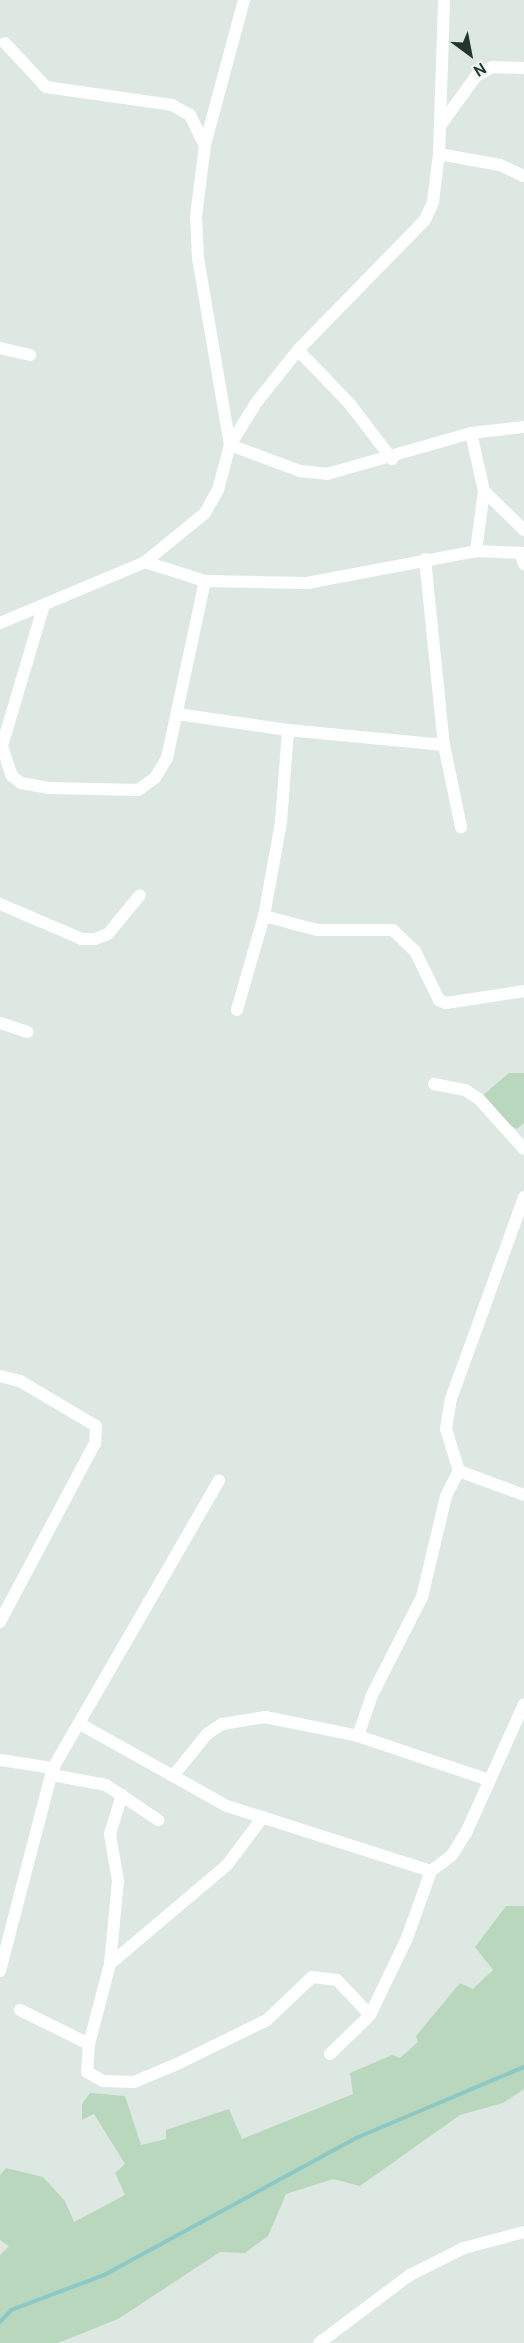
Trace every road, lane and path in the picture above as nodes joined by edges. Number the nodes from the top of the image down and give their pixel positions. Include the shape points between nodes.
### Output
1 (244, 0) edge
2 (444, 0) edge
3 (5, 43) dead end
4 (524, 68) edge
5 (440, 127) junction
6 (205, 145) junction
7 (439, 154) junction
8 (524, 176) edge
9 (0, 348) edge
10 (298, 350) junction
11 (30, 355) dead end
12 (524, 427) edge
13 (471, 433) junction
14 (230, 445) junction
15 (392, 459) junction
16 (484, 491) junction
17 (524, 530) edge
18 (476, 551) junction
19 (523, 557) edge
20 (425, 559) junction
21 (145, 562) junction
22 (205, 581) junction
23 (44, 605) junction
24 (0, 622) edge
25 (177, 714) junction
26 (288, 730) junction
27 (444, 745) junction
28 (461, 827) dead end
29 (140, 896) dead end
30 (0, 904) edge
31 (264, 916) junction
32 (524, 991) edge
33 (237, 1010) dead end
34 (0, 1023) edge
35 (28, 1032) dead end
36 (434, 1084) dead end
37 (524, 1149) edge
38 (524, 1197) edge
39 (0, 1376) edge
40 (459, 1472) junction
41 (219, 1480) dead end
42 (524, 1495) edge
43 (0, 1622) edge
44 (524, 1704) edge
45 (80, 1724) junction
46 (358, 1736) junction
47 (0, 1760) edge
48 (53, 1772) junction
49 (173, 1776) junction
50 (489, 1780) junction
51 (123, 1795) junction
52 (263, 1817) junction
53 (158, 1820) dead end
54 (431, 1871) junction
55 (110, 1964) junction
56 (0, 1971) edge
57 (20, 2010) dead end
58 (370, 2015) junction
59 (89, 2044) junction
60 (330, 2054) dead end
61 (524, 2232) edge
62 (319, 2343) edge

1 - 6 street
2 - 5 street
3 - 6 street via 46,87 172,105 190,115
4 - 5 street via 492,67 476,76
5 - 7 street
6 - 14 street via 196,216 198,258
7 - 8 street via 500,165
7 - 10 street via 433,202 425,220
9 - 11 street
10 - 14 street
10 - 15 street via 349,403
12 - 13 street
13 - 15 street
13 - 16 street
14 - 15 street via 311,473 327,474
14 - 21 street via 218,490 205,513
16 - 17 street
16 - 18 street
18 - 19 street
18 - 20 street
20 - 22 street via 306,584
20 - 27 street
21 - 22 street
21 - 23 street
22 - 25 street
23 - 24 street
23 - 25 street via 2,746 12,776 21,783 49,788 138,790 162,769
25 - 26 street
26 - 27 street
26 - 31 street via 281,822
27 - 28 street
29 - 30 street via 108,934 95,939 82,939
31 - 32 street via 317,930 393,930 416,951 440,1000 446,1003
31 - 33 street
34 - 35 street
36 - 37 street via 465,1090 479,1099
38 - 40 street via 451,1398 446,1429
39 - 43 street via 20,1381 96,1426 95,1443
40 - 42 street
40 - 46 street via 446,1496 422,1597 372,1695
41 - 45 street
44 - 50 street
45 - 48 street
45 - 49 street
46 - 49 street via 286,1719 222,1724 207,1734
46 - 50 street
47 - 48 street
48 - 51 street via 82,1778
48 - 56 street
49 - 52 street via 227,1806
50 - 54 street via 452,1855
51 - 53 street
51 - 55 street via 110,1834 118,1881
52 - 54 street
52 - 55 street via 226,1865
54 - 58 street via 407,1938
55 - 59 street
57 - 59 street
58 - 59 street via 337,1980 312,1977 267,2020 134,2082 92,2078 87,2072
58 - 60 street
61 - 62 street via 464,2248 410,2275

